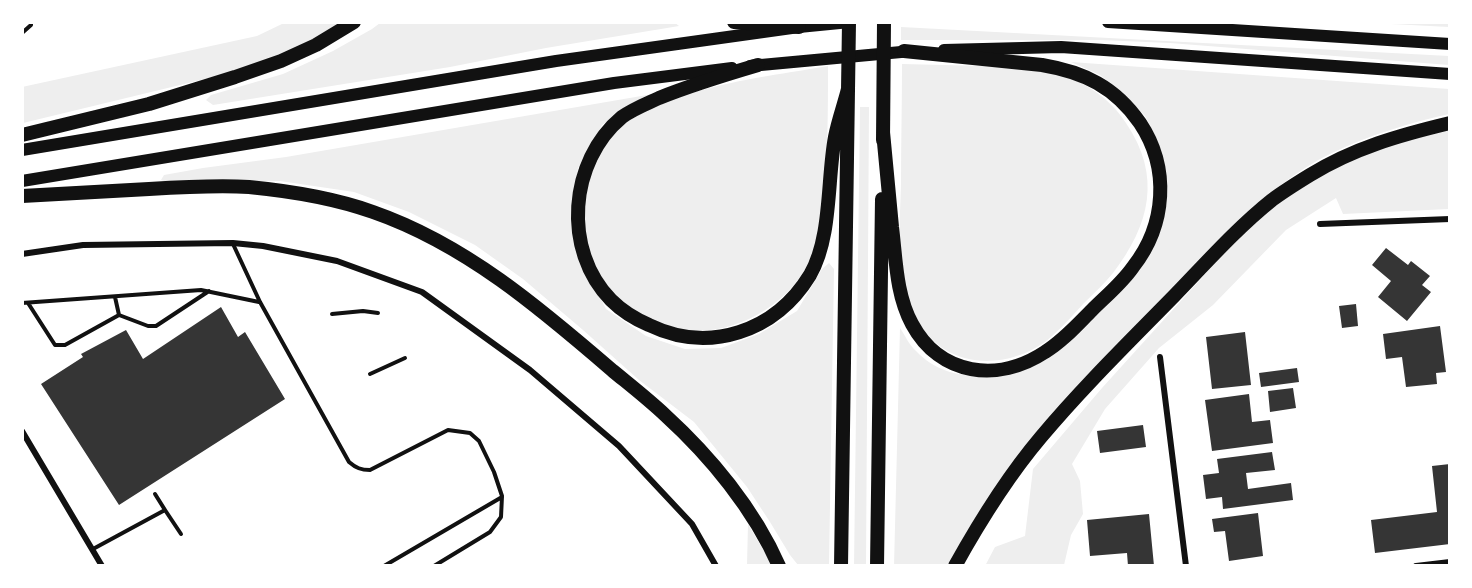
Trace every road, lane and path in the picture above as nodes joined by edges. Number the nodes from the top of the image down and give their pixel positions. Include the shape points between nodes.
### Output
1 (31, 22) edge
2 (354, 22) edge
3 (734, 22) edge
4 (850, 22) edge
5 (884, 22) edge
6 (1108, 22) edge
7 (799, 27) junction
8 (22, 33) edge
9 (1449, 44) edge
10 (904, 51) junction
11 (758, 65) junction
12 (1449, 74) edge
13 (848, 89) junction
14 (1449, 123) edge
15 (883, 132) junction
16 (22, 135) edge
17 (22, 150) edge
18 (22, 181) edge
19 (22, 196) edge
20 (1449, 219) edge
21 (1320, 224) dead end
22 (233, 243) junction
23 (22, 254) edge
24 (209, 291) junction
25 (115, 297) junction
26 (260, 302) junction
27 (22, 303) edge
28 (28, 303) junction
29 (378, 313) dead end
30 (332, 314) dead end
31 (119, 315) junction
32 (1160, 357) dead end
33 (405, 358) dead end
34 (370, 374) dead end
35 (22, 431) edge
36 (155, 494) dead end
37 (502, 496) junction
38 (165, 510) junction
39 (181, 534) dead end
40 (93, 549) junction
41 (1449, 561) edge
42 (102, 566) edge
43 (384, 566) edge
44 (434, 566) edge
45 (716, 566) edge
46 (779, 566) edge
47 (841, 566) edge
48 (877, 566) edge
49 (955, 566) edge
50 (1186, 566) edge
51 (1416, 566) edge

1 - 8 lane
2 - 16 highway via 316,45 235,77 149,104
3 - 7 highway
4 - 7 highway
4 - 13 highway
5 - 15 highway
6 - 9 highway
7 - 17 highway via 556,61
10 - 11 highway
10 - 12 highway via 1061,47
10 - 15 highway via 1042,64 1090,78 1103,87 1135,117 1155,152 1161,195 1152,236 1125,277 1044,353 1019,365 995,370 972,370 952,363 920,337 902,300
11 - 13 highway via 641,106 623,117 601,140 587,165 577,212 591,270 611,300 635,319 662,332 708,338 747,330 782,309 802,287 818,259 835,138
11 - 18 highway via 614,83
13 - 47 highway
14 - 49 highway via 1374,143 1311,174 1258,212 1040,438
15 - 48 highway
19 - 46 highway via 248,187 335,201 415,229 452,248 527,300 665,415 727,482
20 - 21 street
22 - 23 street via 83,246
22 - 26 lane
22 - 45 street via 337,261 422,292 530,370 619,446 692,524
24 - 25 lane
24 - 26 lane
24 - 31 lane via 156,326
25 - 28 lane
25 - 31 lane
26 - 37 lane via 349,462 356,468 370,470 448,430 470,433 479,441
27 - 28 lane
28 - 31 lane via 59,346
29 - 30 lane via 363,310
32 - 50 street
33 - 34 lane
35 - 40 street
36 - 38 lane
37 - 43 lane
37 - 44 lane via 501,517 490,532
38 - 39 lane
38 - 40 lane
40 - 42 street
41 - 51 street

